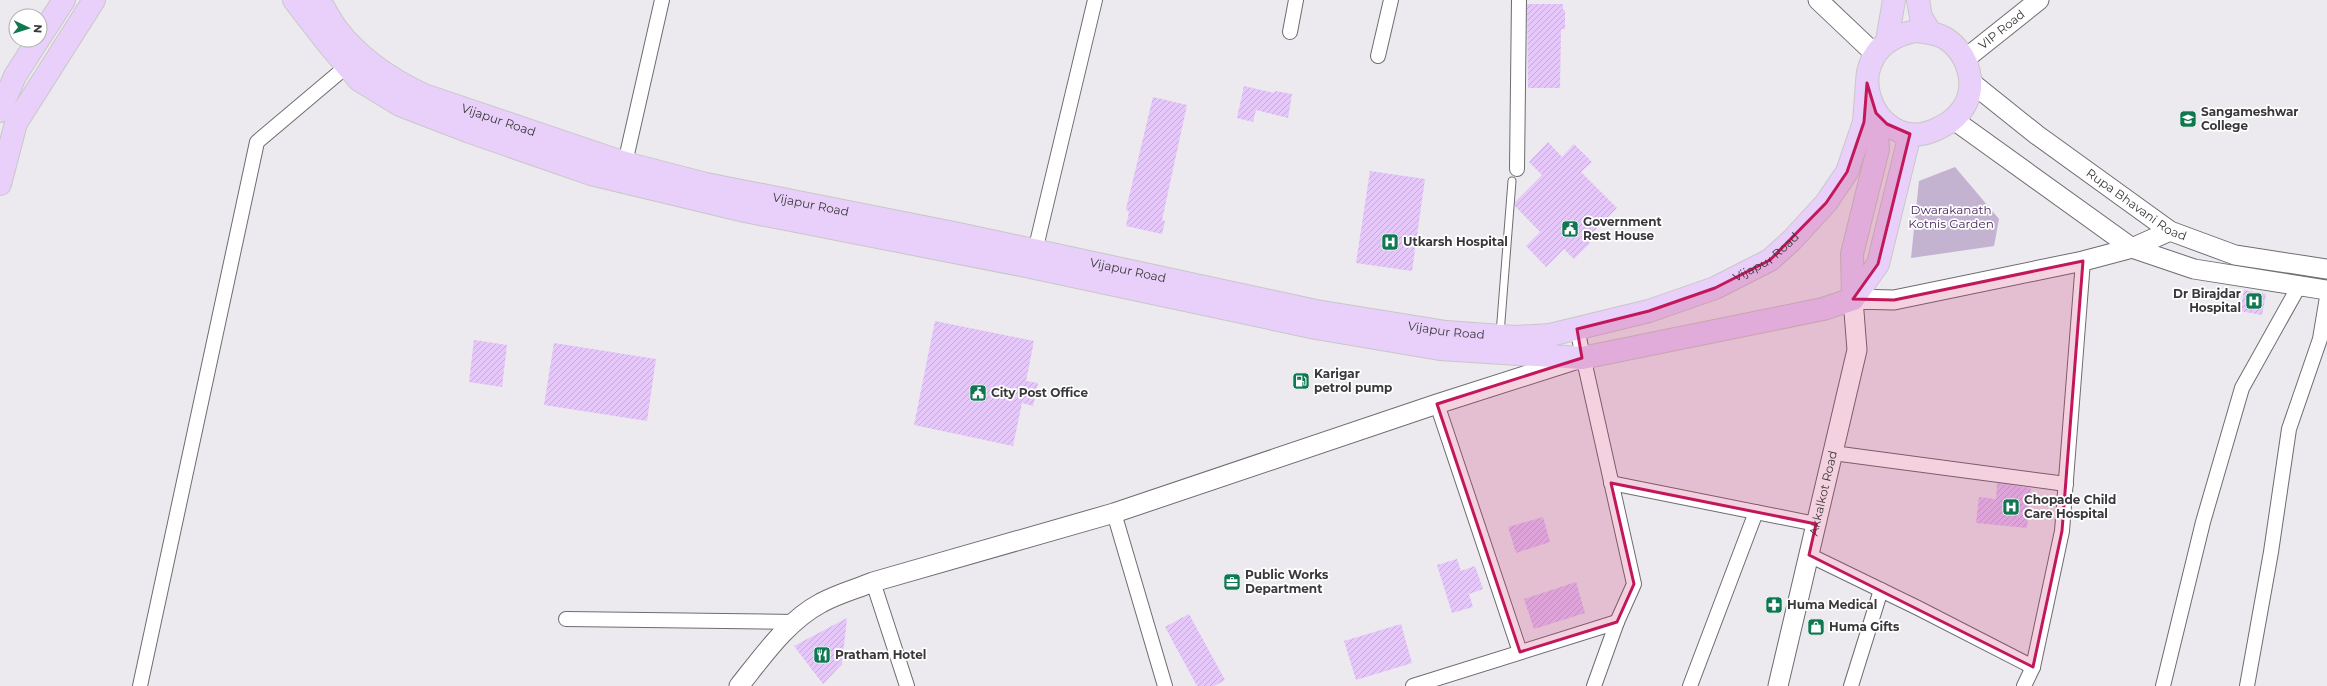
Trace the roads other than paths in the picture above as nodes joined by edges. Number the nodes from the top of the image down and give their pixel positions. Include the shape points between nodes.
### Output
1 (64, 0) edge
2 (94, 0) edge
3 (294, 0) edge
4 (319, 0) edge
5 (662, 0) edge
6 (1095, 0) edge
7 (1296, 0) edge
8 (1390, 0) edge
9 (1519, 0) edge
10 (1818, 0) edge
11 (1894, 0) edge
12 (1918, 0) edge
13 (2039, 0) edge
14 (48, 25) edge
15 (1290, 32) dead end
16 (1930, 32) junction
17 (1881, 47) junction
18 (33, 48) edge
19 (1378, 56) dead end
20 (1965, 59) junction
21 (347, 66) junction
22 (1866, 83) junction
23 (1972, 83) junction
24 (0, 111) edge
25 (1881, 118) junction
26 (1954, 120) junction
27 (1910, 134) junction
28 (625, 163) junction
29 (1514, 175) joint
30 (0, 184) edge
31 (2170, 231) junction
32 (2132, 248) junction
33 (1035, 251) junction
34 (2083, 261) junction
35 (2327, 269) edge
36 (2299, 286) junction
37 (2327, 290) edge
38 (2327, 297) edge
39 (1853, 299) junction
40 (1577, 329) junction
41 (1500, 336) junction
42 (1582, 358) junction
43 (1437, 404) junction
44 (1833, 453) junction
45 (1611, 483) junction
46 (2066, 484) junction
47 (1756, 512) junction
48 (1114, 513) junction
49 (1816, 524) junction
50 (1809, 556) junction
51 (873, 582) junction
52 (1881, 590) junction
53 (566, 619) dead end
54 (794, 622) junction
55 (1616, 622) junction
56 (1520, 652) junction
57 (2033, 667) junction
58 (140, 686) edge
59 (739, 686) edge
60 (907, 686) edge
61 (1165, 686) edge
62 (1413, 686) edge
63 (1594, 686) edge
64 (1690, 686) edge
65 (1778, 686) edge
66 (1851, 686) edge
67 (2024, 686) edge
68 (2163, 686) edge
69 (2246, 686) edge

1 - 14 main road
2 - 30 main road via 16,123
3 - 21 main road, Vijapur Road
4 - 28 main road, Vijapur Road via 337,29 364,56 395,81 424,95
5 - 28 street
6 - 33 street
7 - 15 street
8 - 19 street
9 - 29 street
10 - 17 main road
11 - 17 main road
12 - 16 main road via 1921,17
13 - 20 main road, VIP Road
16 - 17 main road via 1901,34
16 - 20 main road via 1956,47
17 - 22 main road via 1869,68
18 - 24 main road via 14,76
20 - 23 main road
21 - 42 main road, Vijapur Road via 359,80 400,105 591,174 652,190 1316,328 1440,349
21 - 58 street via 257,142
22 - 25 main road via 1869,99
22 - 40 main road, Vijapur Road via 1864,122 1847,172 1826,203 1770,260 1715,288 1648,311
23 - 26 main road via 1964,108
23 - 31 main road, Rupa Bhavani Road via 2037,135
25 - 27 main road
25 - 39 main road via 1878,149 1852,254
26 - 27 main road via 1926,134
26 - 32 main road
27 - 39 main road via 1878,264
28 - 33 main road, Vijapur Road via 706,184
29 - 41 lane
31 - 32 main road
31 - 35 main road, Rupa Bhavani Road via 2235,254
32 - 34 main road
32 - 36 main road via 2194,269
33 - 41 main road, Vijapur Road via 1316,312 1446,332
34 - 39 main road via 1894,300
34 - 46 street
36 - 37 main road
36 - 68 street via 2242,388 2203,522
38 - 69 street via 2320,340 2289,429 2271,552
39 - 42 main road, Vijapur Road via 1823,309
39 - 44 main road, Akkalkot Road via 1857,350
40 - 41 main road, Vijapur Road via 1550,335
40 - 42 street
42 - 43 main road
42 - 45 street
43 - 48 main road
43 - 56 street
44 - 46 street
44 - 49 main road, Akkalkot Road
45 - 47 street
45 - 55 street via 1634,584
46 - 57 street via 2062,531
47 - 49 street
47 - 64 street
48 - 51 main road
48 - 61 street
49 - 50 main road, Akkalkot Road
50 - 52 street
50 - 65 main road, Akkalkot Road
51 - 54 main road via 820,603
51 - 60 street
52 - 57 street
52 - 66 street
53 - 54 street
54 - 59 main road
55 - 56 street
55 - 63 street
56 - 62 street
57 - 67 street

